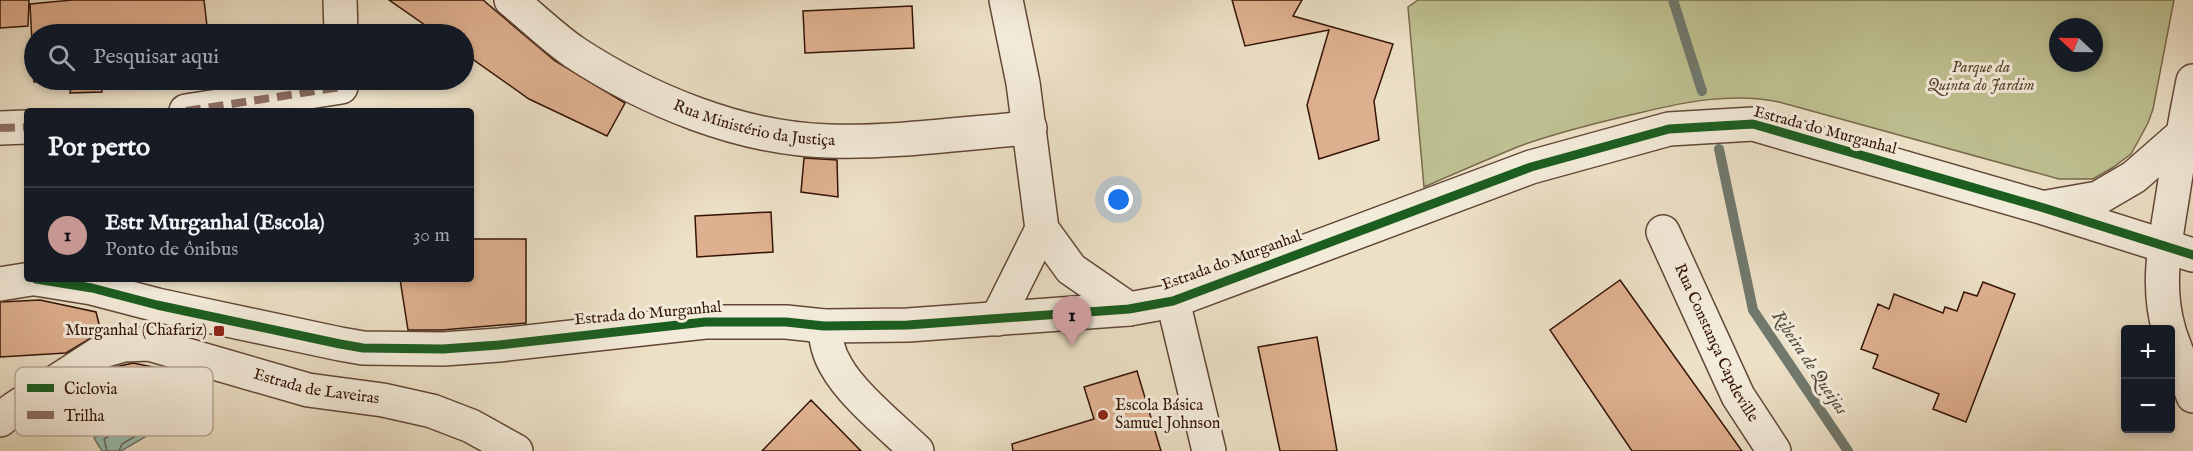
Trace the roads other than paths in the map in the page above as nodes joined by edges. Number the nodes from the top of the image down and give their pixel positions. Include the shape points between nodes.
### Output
1 (340, 0) edge
2 (511, 0) edge
3 (1006, 0) edge
4 (341, 24) edge
5 (2193, 81) edge
6 (302, 90) edge
7 (203, 108) edge
8 (24, 127) edge
9 (0, 128) edge
10 (1030, 128) junction
11 (2182, 135) junction
12 (2193, 182) edge
13 (2044, 208) junction
14 (1042, 229) junction
15 (1663, 232) dead end
16 (2179, 251) edge
17 (24, 280) edge
18 (55, 282) edge
19 (0, 284) edge
20 (1173, 300) junction
21 (157, 304) junction
22 (1129, 309) junction
23 (997, 319) junction
24 (2168, 325) edge
25 (824, 326) junction
26 (2193, 333) edge
27 (149, 344) junction
28 (2175, 348) edge
29 (79, 367) edge
30 (2190, 388) edge
31 (516, 451) edge
32 (917, 451) edge
33 (1209, 451) edge
34 (1774, 451) edge

1 - 4 street
2 - 10 street, Rua Ministério da Justiça via 572,51 609,73 651,96 744,128 789,139 829,141
3 - 10 street
5 - 11 street
6 - 7 street
8 - 9 street
10 - 14 street
11 - 12 street
11 - 13 street via 2134,177 2098,198
11 - 16 street
13 - 16 street, Estrada do Murganhal
13 - 20 street, Estrada do Murganhal via 1753,124 1669,129 1531,166
14 - 22 street via 1071,269
14 - 23 street
15 - 34 street, Rua Constança Capdeville via 1738,396
16 - 24 street via 2162,291
17 - 19 street
18 - 21 street, Estrada do Murganhal
20 - 22 street, Estrada do Murganhal
20 - 33 street
21 - 25 street, Estrada do Murganhal via 340,344 386,348 499,345 705,322
21 - 27 street
22 - 23 street, Estrada do Murganhal
23 - 25 street, Estrada do Murganhal
25 - 32 street via 835,366
26 - 30 street via 2188,353
27 - 29 street via 103,351
27 - 31 street, Estrada de Laveiras via 308,390 432,411 471,426
28 - 30 street

